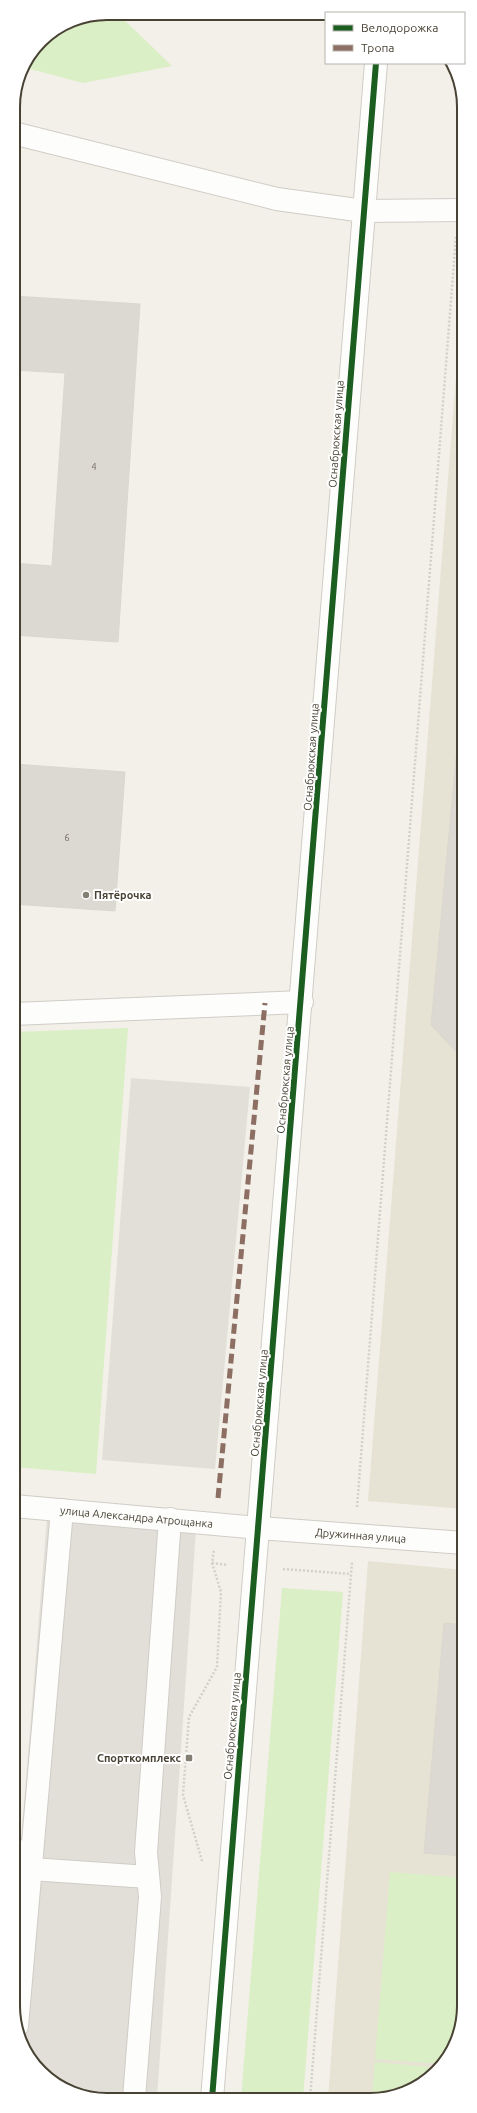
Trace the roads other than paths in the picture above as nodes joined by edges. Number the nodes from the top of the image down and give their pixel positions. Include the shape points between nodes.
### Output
1 (376, 64) edge
2 (20, 135) edge
3 (457, 210) edge
4 (364, 211) junction
5 (302, 1002) junction
6 (20, 1014) edge
7 (20, 1506) edge
8 (62, 1510) junction
9 (170, 1519) junction
10 (259, 1528) junction
11 (457, 1542) edge
12 (26, 1857) edge
13 (148, 1877) junction
14 (20, 1970) edge
15 (134, 2093) edge
16 (212, 2093) edge

1 - 4 street, Оснабрюкская улица
2 - 4 street via 277,199
3 - 4 street
4 - 5 street, Оснабрюкская улица
5 - 6 street
5 - 10 street, Оснабрюкская улица
7 - 8 street, улица Александра Атрощанка
8 - 9 street, улица Александра Атрощанка
8 - 12 street
9 - 10 street, улица Александра Атрощанка
9 - 13 street via 146,1852
10 - 11 street, Дружинная улица
10 - 16 street, Оснабрюкская улица
12 - 13 street
12 - 14 street
13 - 15 street via 150,1897

